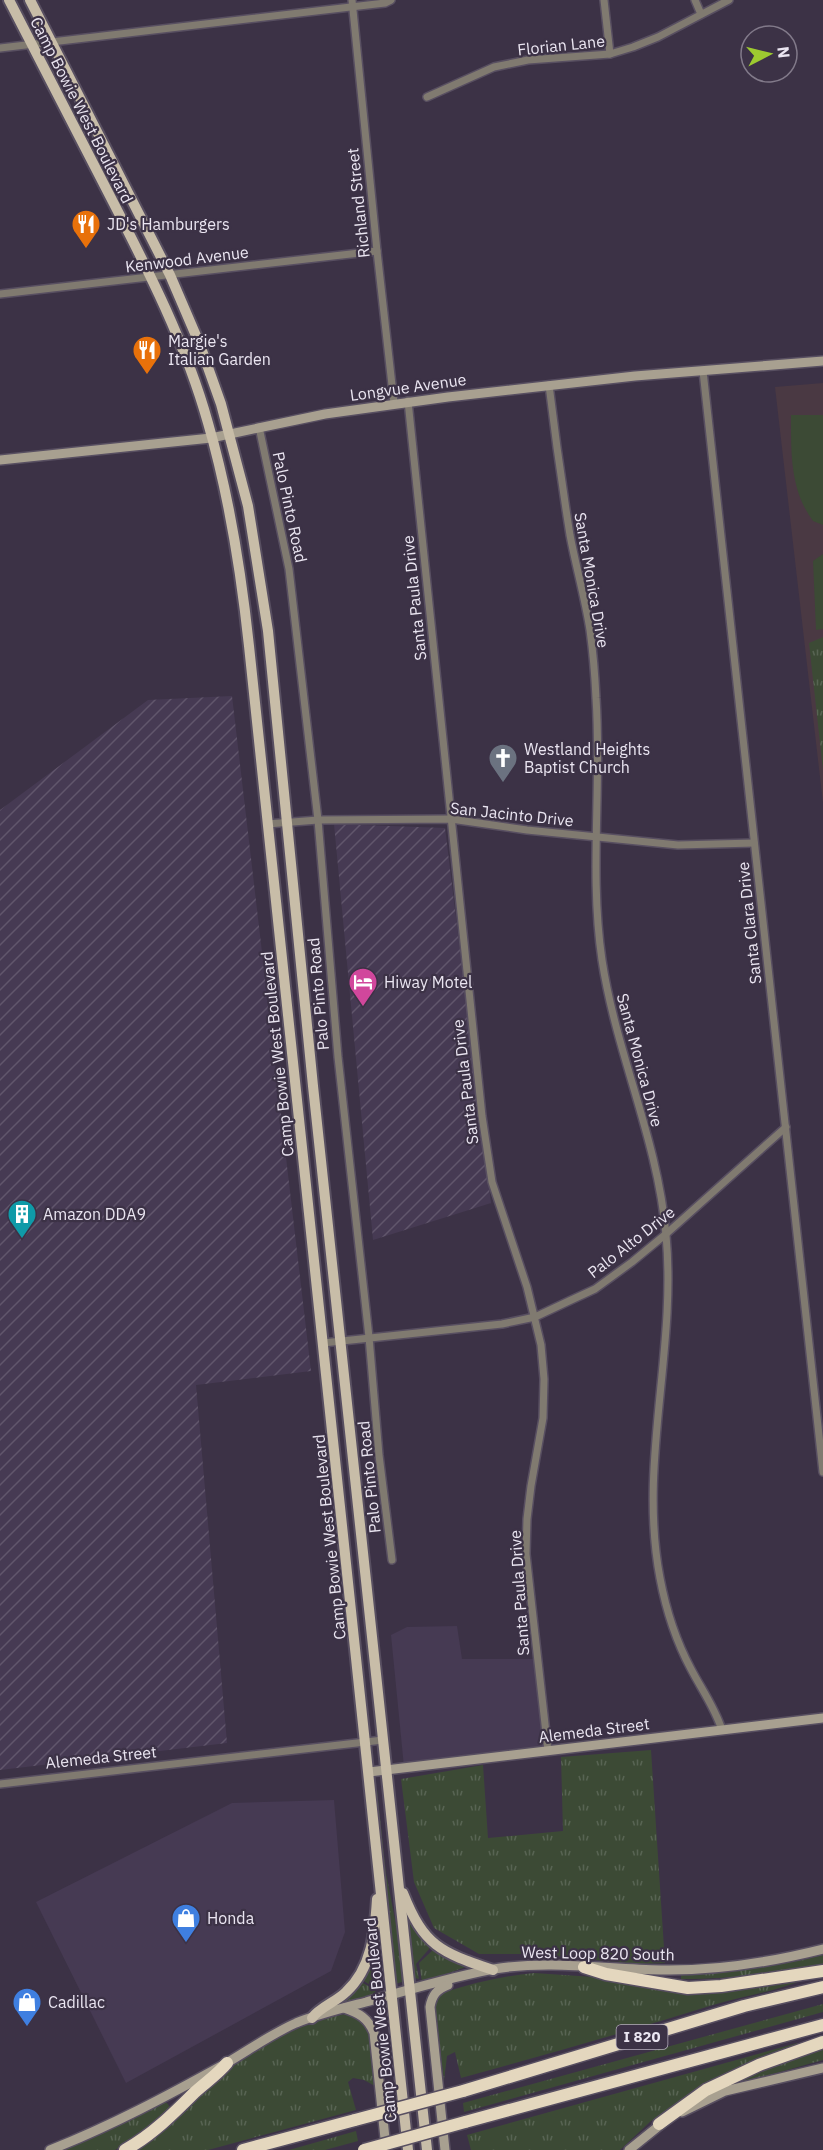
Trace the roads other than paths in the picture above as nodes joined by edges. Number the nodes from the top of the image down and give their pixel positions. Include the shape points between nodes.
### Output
1 (9, 0) edge
2 (30, 0) edge
3 (391, 0) edge
4 (604, 0) edge
5 (695, 0) edge
6 (729, 0) edge
7 (353, 3) edge
8 (701, 14) junction
9 (52, 43) junction
10 (32, 45) junction
11 (0, 48) edge
12 (610, 54) junction
13 (427, 97) dead end
14 (376, 251) junction
15 (170, 275) junction
16 (151, 277) junction
17 (0, 294) edge
18 (823, 362) edge
19 (703, 371) junction
20 (549, 385) junction
21 (408, 401) junction
22 (394, 403) junction
23 (259, 428) junction
24 (229, 434) junction
25 (211, 438) junction
26 (0, 460) edge
27 (451, 819) junction
28 (318, 820) junction
29 (286, 823) junction
30 (267, 825) junction
31 (596, 836) junction
32 (754, 843) junction
33 (313, 1086) junction
34 (295, 1087) junction
35 (786, 1127) junction
36 (666, 1234) junction
37 (535, 1317) junction
38 (369, 1337) junction
39 (339, 1342) junction
40 (323, 1343) junction
41 (823, 1472) edge
42 (392, 1560) dead end
43 (823, 1718) edge
44 (723, 1730) junction
45 (383, 1740) junction
46 (366, 1742) junction
47 (548, 1751) junction
48 (386, 1770) junction
49 (369, 1772) junction
50 (0, 1784) edge
51 (378, 1860) junction
52 (398, 1881) junction
53 (823, 1949) edge
54 (584, 1967) junction
55 (493, 1970) junction
56 (823, 1971) edge
57 (466, 1976) junction
58 (823, 1987) edge
59 (410, 1989) junction
60 (391, 1994) junction
61 (344, 2008) junction
62 (312, 2018) junction
63 (823, 2025) edge
64 (823, 2042) edge
65 (227, 2063) junction
66 (823, 2068) edge
67 (659, 2124) junction
68 (50, 2150) edge
69 (125, 2150) edge
70 (243, 2150) edge
71 (364, 2150) edge
72 (386, 2150) edge
73 (408, 2150) edge
74 (427, 2150) edge
75 (445, 2150) edge
76 (629, 2150) edge

1 - 10 main road, Camp Bowie West Boulevard
2 - 9 main road, Camp Bowie West Boulevard
3 - 7 street
4 - 12 street
5 - 8 street
6 - 8 street, Florian Lane
7 - 9 street
7 - 14 street, Richland Street
8 - 12 street, Florian Lane via 658,37
9 - 10 street
9 - 15 main road, Camp Bowie West Boulevard
10 - 11 street
10 - 16 main road, Camp Bowie West Boulevard
12 - 13 street, Florian Lane via 528,60 494,67
14 - 15 street, Kenwood Avenue
14 - 22 street, Richland Street
15 - 16 street, Kenwood Avenue
15 - 24 main road, Camp Bowie West Boulevard via 200,345
16 - 17 street, Kenwood Avenue
16 - 25 main road, Camp Bowie West Boulevard via 183,350
18 - 19 main road, Longvue Avenue
19 - 20 main road, Longvue Avenue
19 - 32 street, Santa Clara Drive
20 - 21 main road, Longvue Avenue
20 - 31 street, Santa Monica Drive via 591,642 597,700
21 - 22 main road, Longvue Avenue
21 - 27 street, Santa Paula Drive
22 - 23 main road, Longvue Avenue
23 - 24 main road, Longvue Avenue
23 - 28 street, Palo Pinto Road via 289,569
24 - 25 main road, Longvue Avenue
24 - 29 main road, Camp Bowie West Boulevard via 248,506 267,620
25 - 26 main road, Longvue Avenue
25 - 30 main road, Camp Bowie West Boulevard via 224,485 243,590
27 - 28 street, San Jacinto Drive
27 - 31 street, San Jacinto Drive
27 - 37 street, Santa Paula Drive via 487,1153 492,1182
28 - 29 street, San Jacinto Drive
28 - 38 street, Palo Pinto Road via 338,1057
29 - 30 street, San Jacinto Drive
29 - 33 main road, Camp Bowie West Boulevard
30 - 34 main road, Camp Bowie West Boulevard
31 - 32 street, San Jacinto Drive via 678,845
31 - 36 street, Santa Monica Drive via 595,883 603,968 656,1167
32 - 35 street, Santa Clara Drive
33 - 34 main road
33 - 39 main road, Camp Bowie West Boulevard
34 - 40 main road, Camp Bowie West Boulevard
35 - 36 street, Palo Alto Drive
35 - 41 street, Santa Clara Drive
36 - 37 street, Palo Alto Drive via 596,1289
36 - 44 street, Santa Monica Drive via 669,1296 652,1491 655,1540 673,1630
37 - 38 street, Palo Alto Drive via 502,1324
37 - 47 street, Santa Paula Drive via 542,1345 543,1418 527,1519 526,1554
38 - 39 street, Palo Alto Drive
38 - 42 street, Palo Pinto Road
39 - 40 street, Palo Alto Drive
39 - 45 main road, Camp Bowie West Boulevard
40 - 46 main road, Camp Bowie West Boulevard
43 - 44 main road, Alemeda Street
44 - 47 main road, Alemeda Street
45 - 46 street, Alemeda Street
45 - 48 main road, Camp Bowie West Boulevard
46 - 49 main road, Camp Bowie West Boulevard
46 - 50 street, Alemeda Street
47 - 48 main road, Alemeda Street
48 - 49 main road, Alemeda Street
48 - 52 main road, Camp Bowie West Boulevard
49 - 51 main road, Camp Bowie West Boulevard
51 - 60 main road, Camp Bowie West Boulevard
51 - 62 main road via 376,1920 364,1968 348,1991
52 - 55 main road via 415,1922 434,1945 461,1960
52 - 59 main road, Camp Bowie West Boulevard
53 - 54 main road, West Loop 820 South via 766,1961 688,1969
54 - 55 main road, West Loop 820 South via 527,1965
54 - 56 highway via 688,1988
55 - 57 main road, West Loop 820 South
57 - 59 main road, West Loop 820 South
57 - 75 main road via 440,1988 430,2007
58 - 70 highway, I 820, bridge via 744,2006 463,2091
59 - 60 main road, West Loop 820 South
59 - 74 main road, Camp Bowie West Boulevard
60 - 61 main road, West Loop 820 South
60 - 73 main road, Camp Bowie West Boulevard
61 - 62 main road, West Loop 820 South
61 - 72 main road via 367,2019 374,2033
62 - 65 main road, West Loop 820 South via 264,2039
63 - 71 highway, I 820, bridge
64 - 67 highway via 706,2090
65 - 68 main road, West Loop 820 South via 120,2119
65 - 69 highway via 168,2119
66 - 67 main road via 725,2091
67 - 76 main road

